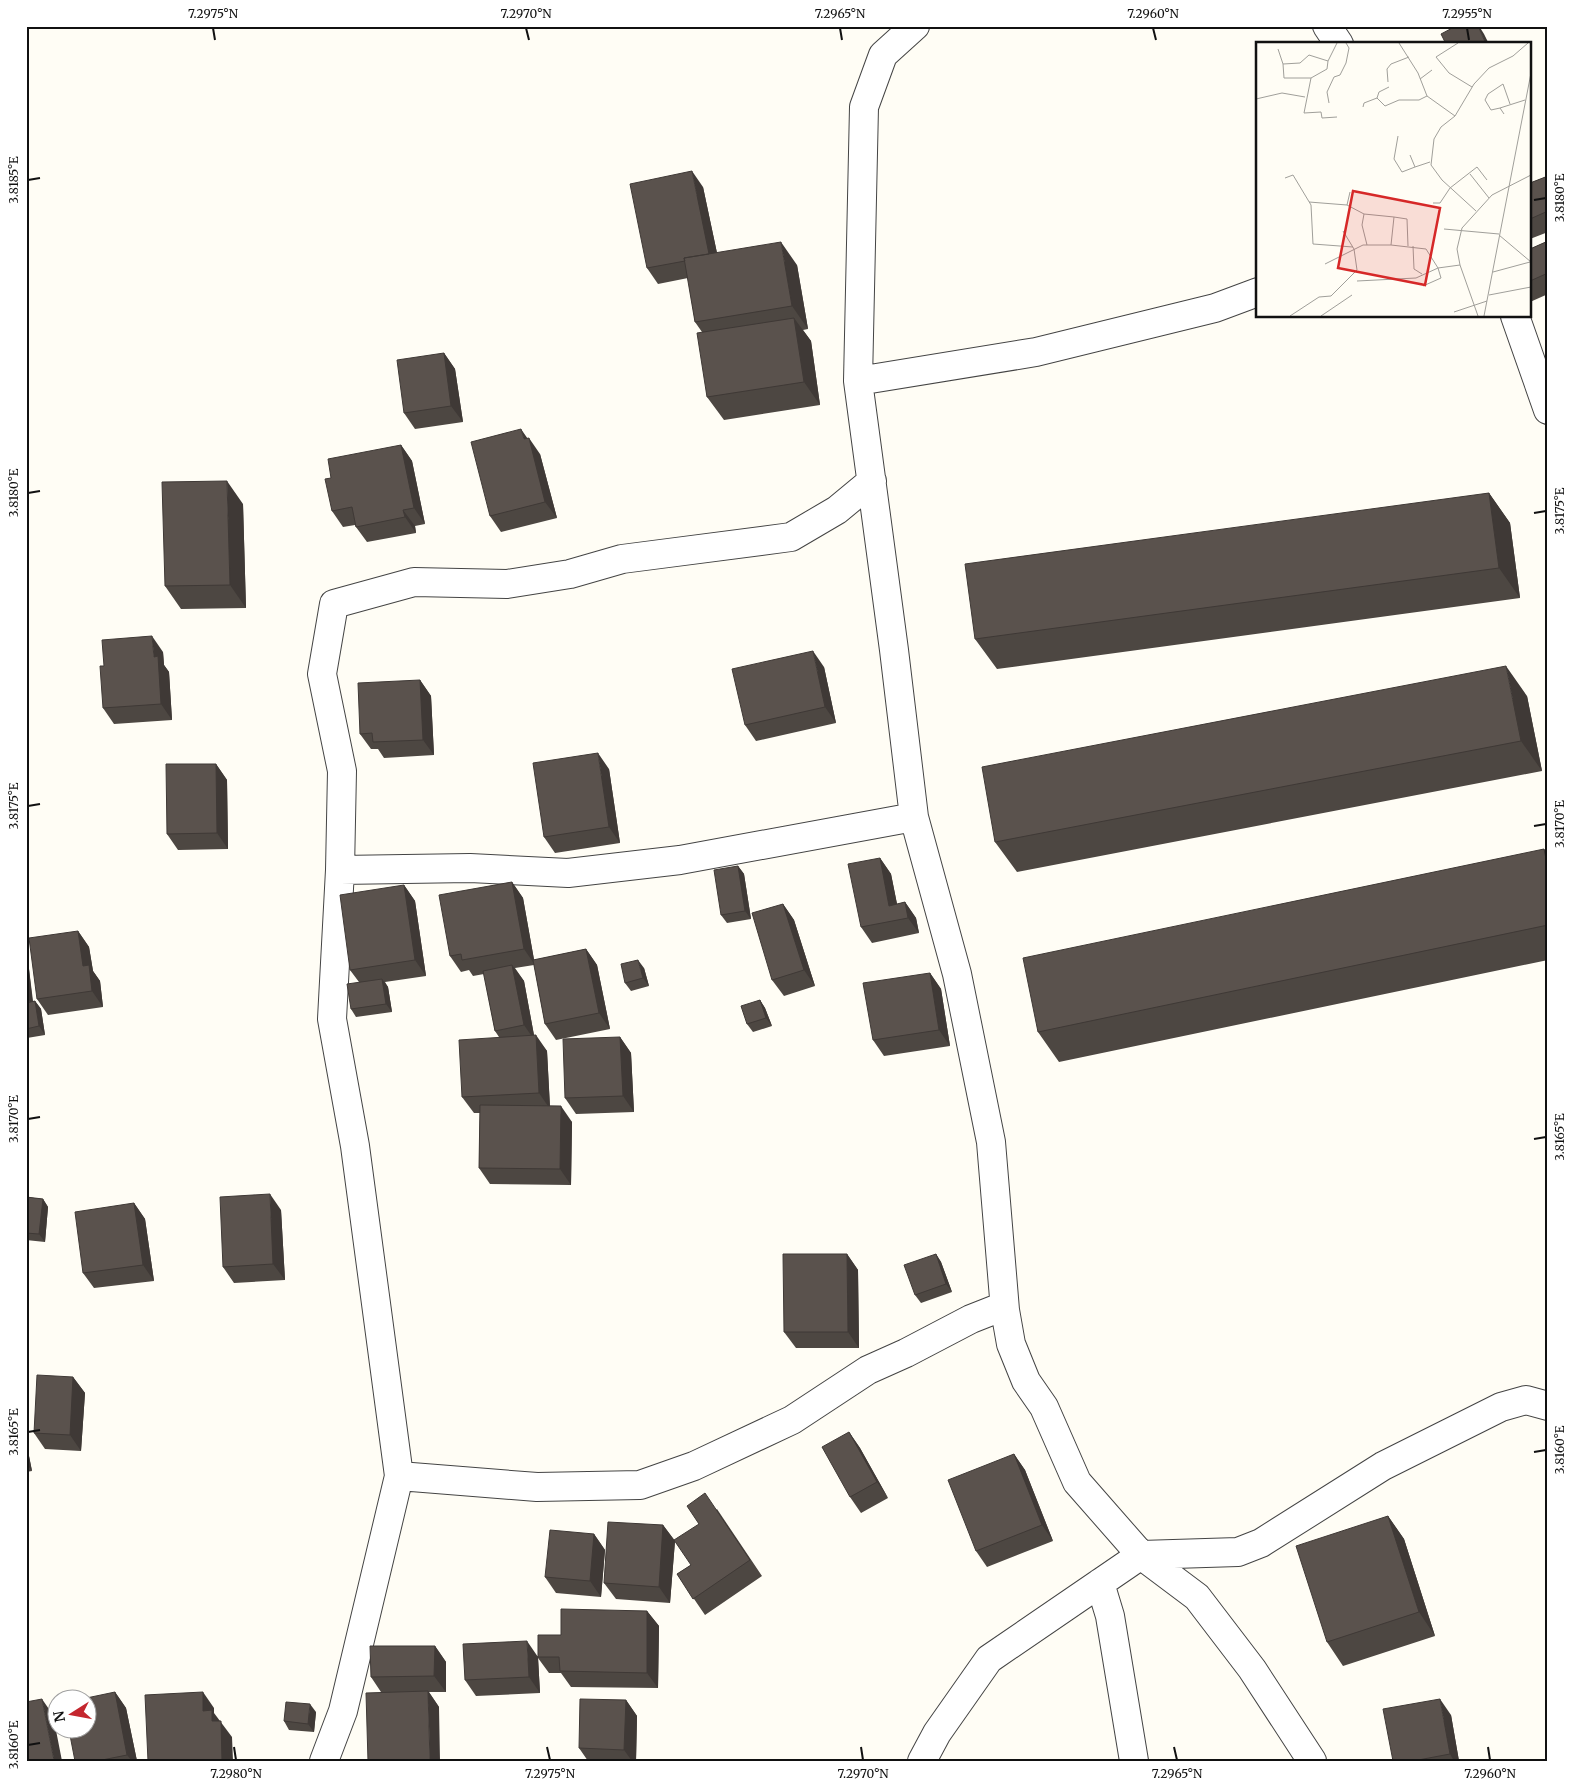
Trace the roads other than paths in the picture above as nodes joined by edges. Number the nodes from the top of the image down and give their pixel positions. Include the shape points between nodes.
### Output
1 (915, 26) edge
2 (1328, 26) edge
3 (1339, 42) edge
4 (1256, 293) edge
5 (1516, 318) edge
6 (858, 381) junction
7 (1548, 410) edge
8 (872, 481) junction
9 (914, 817) junction
10 (340, 870) junction
11 (1004, 1306) junction
12 (1548, 1406) edge
13 (399, 1476) junction
14 (1141, 1554) junction
15 (1100, 1583) junction
16 (324, 1761) edge
17 (922, 1761) edge
18 (1134, 1761) edge
19 (1312, 1761) edge

1 - 6 street via 883,55 864,107
2 - 3 street
4 - 6 street via 1216,308 1036,352
5 - 7 street
6 - 8 street
8 - 9 street
8 - 10 street via 837,510 791,537 622,559 570,574 507,584 414,582 334,604 322,674 342,772
9 - 10 street via 680,860 568,873 470,868
9 - 11 street via 957,974 991,1142
10 - 13 street via 332,1019 355,1146
11 - 13 street via 868,1370 792,1420 694,1466 640,1485 537,1487
11 - 14 street via 1011,1344 1026,1381 1044,1407 1077,1482
12 - 14 street via 1526,1400 1501,1407 1383,1466 1261,1543 1238,1552
13 - 16 street via 343,1711
14 - 15 street
14 - 19 street via 1197,1597 1252,1669
15 - 17 street via 989,1659 937,1733
15 - 18 street via 1110,1616

